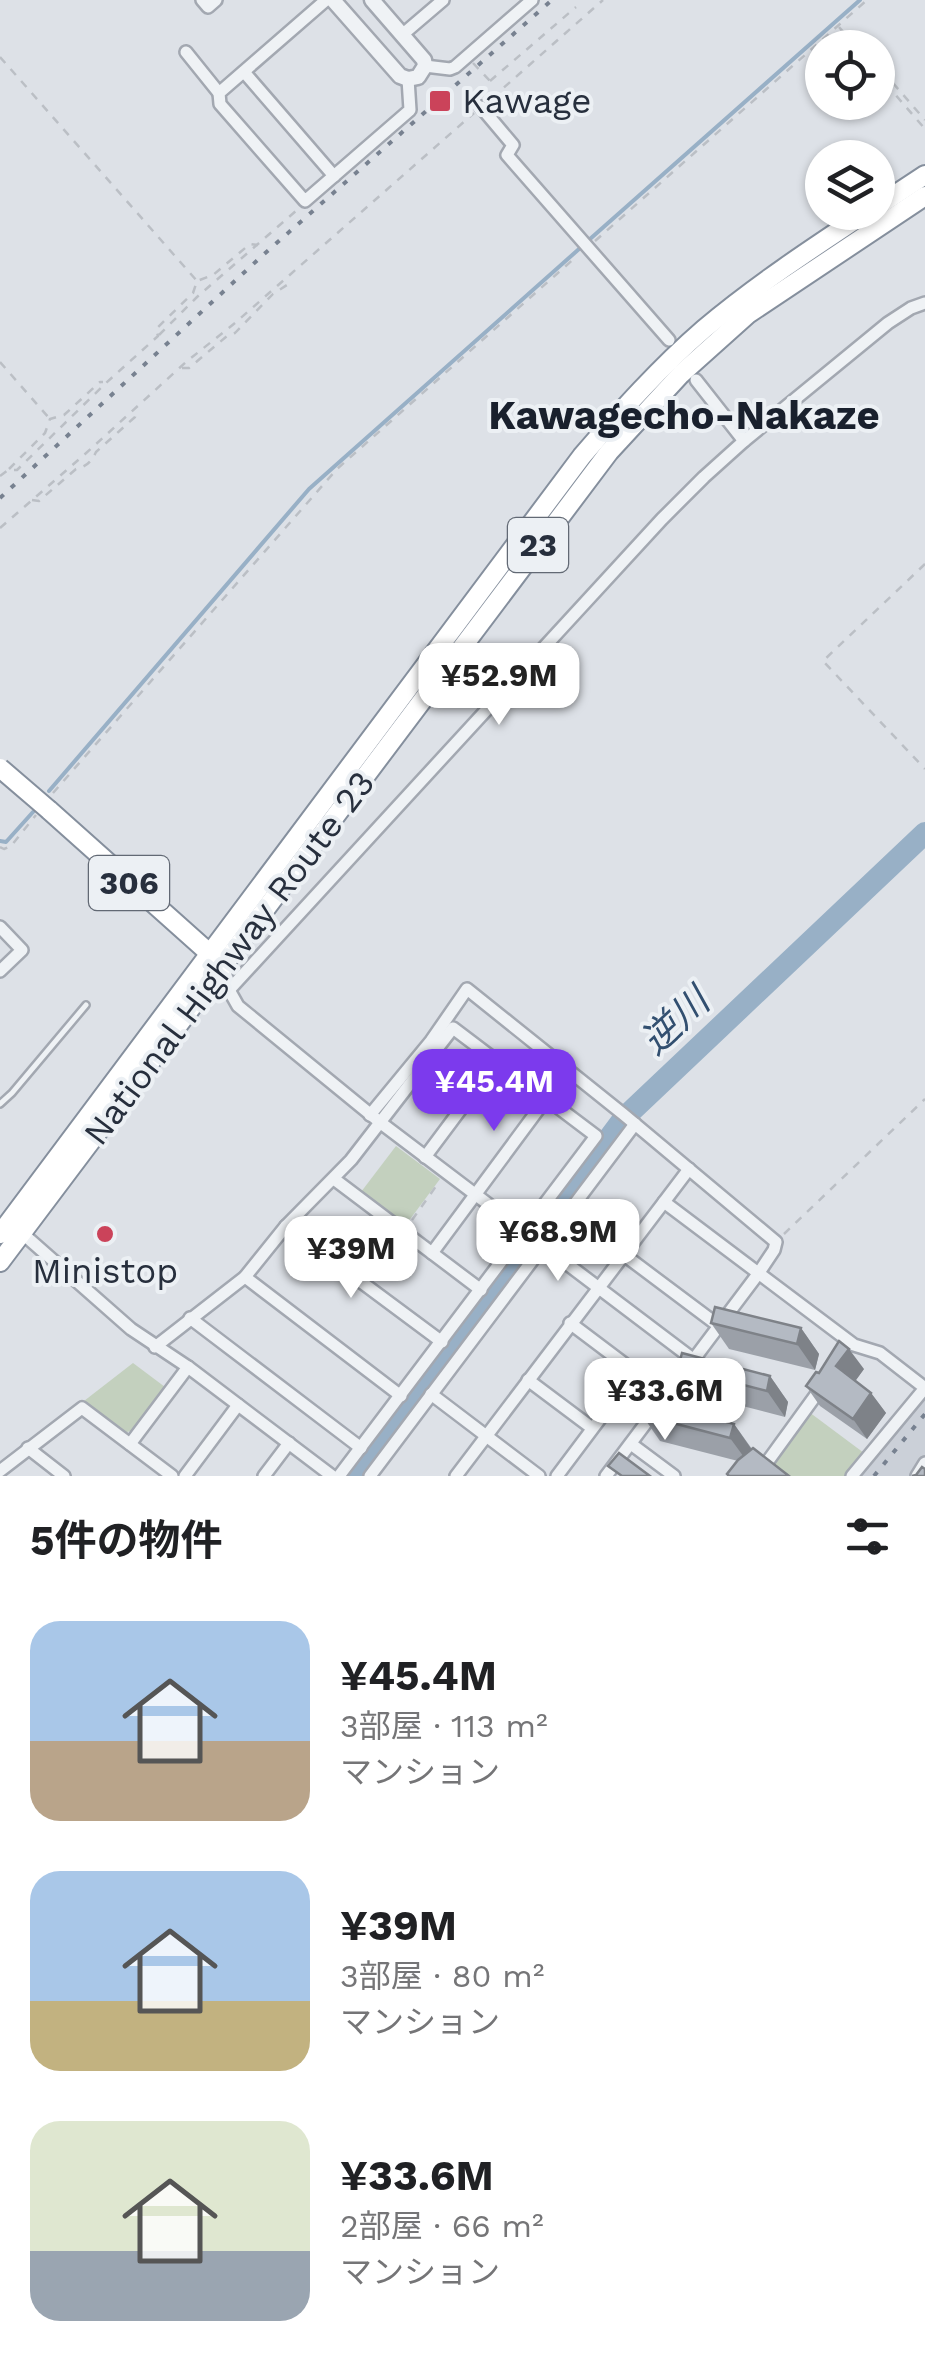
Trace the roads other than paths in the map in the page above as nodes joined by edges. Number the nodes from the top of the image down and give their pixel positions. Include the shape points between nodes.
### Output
1 (202, 0) edge
2 (216, 0) edge
3 (329, 0) edge
4 (372, 0) edge
5 (443, 0) edge
6 (532, 0) edge
7 (402, 35) junction
8 (186, 52) dead end
9 (425, 66) junction
10 (244, 72) junction
11 (408, 79) junction
12 (219, 93) junction
13 (482, 107) road end
14 (925, 175) edge
15 (334, 176) junction
16 (895, 195) edge
17 (925, 196) edge
18 (841, 230) edge
19 (925, 303) edge
20 (669, 340) dead end
21 (696, 380) dead end
22 (744, 441) junction
23 (0, 768) edge
24 (0, 927) edge
25 (217, 959) junction
26 (0, 972) edge
27 (229, 990) junction
28 (86, 1005) dead end
29 (428, 1061) junction
30 (496, 1062) junction
31 (472, 1095) junction
32 (546, 1099) junction
33 (0, 1104) edge
34 (376, 1119) junction
35 (630, 1120) junction
36 (425, 1157) junction
37 (688, 1169) junction
38 (334, 1179) junction
39 (475, 1194) junction
40 (664, 1202) junction
41 (286, 1226) junction
42 (22, 1233) junction
43 (0, 1234) edge
44 (526, 1234) junction
45 (542, 1246) junction
46 (432, 1253) junction
47 (623, 1254) junction
48 (0, 1262) edge
49 (758, 1274) junction
50 (245, 1277) junction
51 (598, 1288) junction
52 (481, 1290) junction
53 (190, 1318) junction
54 (570, 1323) junction
55 (719, 1326) junction
56 (442, 1342) junction
57 (854, 1345) junction
58 (155, 1347) junction
59 (843, 1359) edge
60 (694, 1360) junction
61 (188, 1367) junction
62 (832, 1374) edge
63 (528, 1380) junction
64 (431, 1394) junction
65 (401, 1396) junction
66 (238, 1405) junction
67 (592, 1428) junction
68 (485, 1436) junction
69 (289, 1443) junction
70 (130, 1444) junction
71 (631, 1444) junction
72 (28, 1448) junction
73 (361, 1448) junction
74 (925, 1463) edge
75 (0, 1471) edge
76 (532, 1474) edge
77 (64, 1476) edge
78 (172, 1476) edge
79 (185, 1476) edge
80 (264, 1476) edge
81 (336, 1476) edge
82 (370, 1476) edge
83 (456, 1476) edge
84 (557, 1476) edge
85 (606, 1476) edge
86 (674, 1476) edge
87 (750, 1476) edge
88 (852, 1476) edge
89 (917, 1476) edge

1 - 2 street via 208,7
3 - 10 street
3 - 11 street
4 - 7 street
5 - 7 street
6 - 9 street via 455,67
7 - 9 street
8 - 12 street
9 - 11 street
10 - 12 street
10 - 15 street
11 - 15 street via 410,110
12 - 15 street via 220,104 305,201
13 - 20 street via 514,145 507,155
14 - 16 highway
17 - 25 highway, National Highway Route 23 / 23 via 748,314 681,374 609,452
18 - 25 highway, National Highway Route 23 / 23 via 702,330 582,456
19 - 22 street via 888,323
21 - 22 street
22 - 27 street via 650,532
23 - 25 highway, 306, bridge
24 - 26 street via 22,950
25 - 27 street
25 - 42 highway, National Highway Route 23 / 23
25 - 43 highway, National Highway Route 23 / 23
27 - 34 street via 238,1006
28 - 33 lane
29 - 30 street via 453,1028
29 - 31 street
29 - 34 street
30 - 31 street
30 - 32 street
31 - 36 street
32 - 39 street
32 - 44 street via 596,1136
34 - 35 street via 468,988
34 - 36 street
34 - 38 street
35 - 37 street
35 - 45 street
36 - 39 street
37 - 40 street
37 - 49 street via 776,1242
38 - 41 street
38 - 46 street
39 - 44 street
39 - 46 street
40 - 47 street
40 - 49 street
41 - 50 street
41 - 56 street
42 - 48 highway, National Highway Route 23 / 23
42 - 58 street
44 - 45 street
44 - 52 street
45 - 51 street
45 - 64 street
46 - 52 street
47 - 51 street
47 - 55 street
49 - 55 street
49 - 57 street
50 - 53 street
50 - 65 street
51 - 54 street
51 - 60 street
52 - 56 street
53 - 58 street
53 - 73 street
54 - 63 street
54 - 67 street via 635,1372
55 - 60 street
56 - 65 street
57 - 59 street
57 - 88 street via 880,1354 924,1388
58 - 61 street
60 - 71 street
61 - 66 street
61 - 70 street
62 - 87 street
63 - 67 street
63 - 68 street
64 - 68 street
64 - 82 street
65 - 73 street
66 - 69 street
66 - 79 street
67 - 84 street
68 - 76 street
68 - 83 street
69 - 80 street
69 - 81 street
70 - 72 street via 82,1408
70 - 78 street
71 - 85 street
71 - 86 street
72 - 75 street
72 - 77 street
73 - 81 street
74 - 89 street

